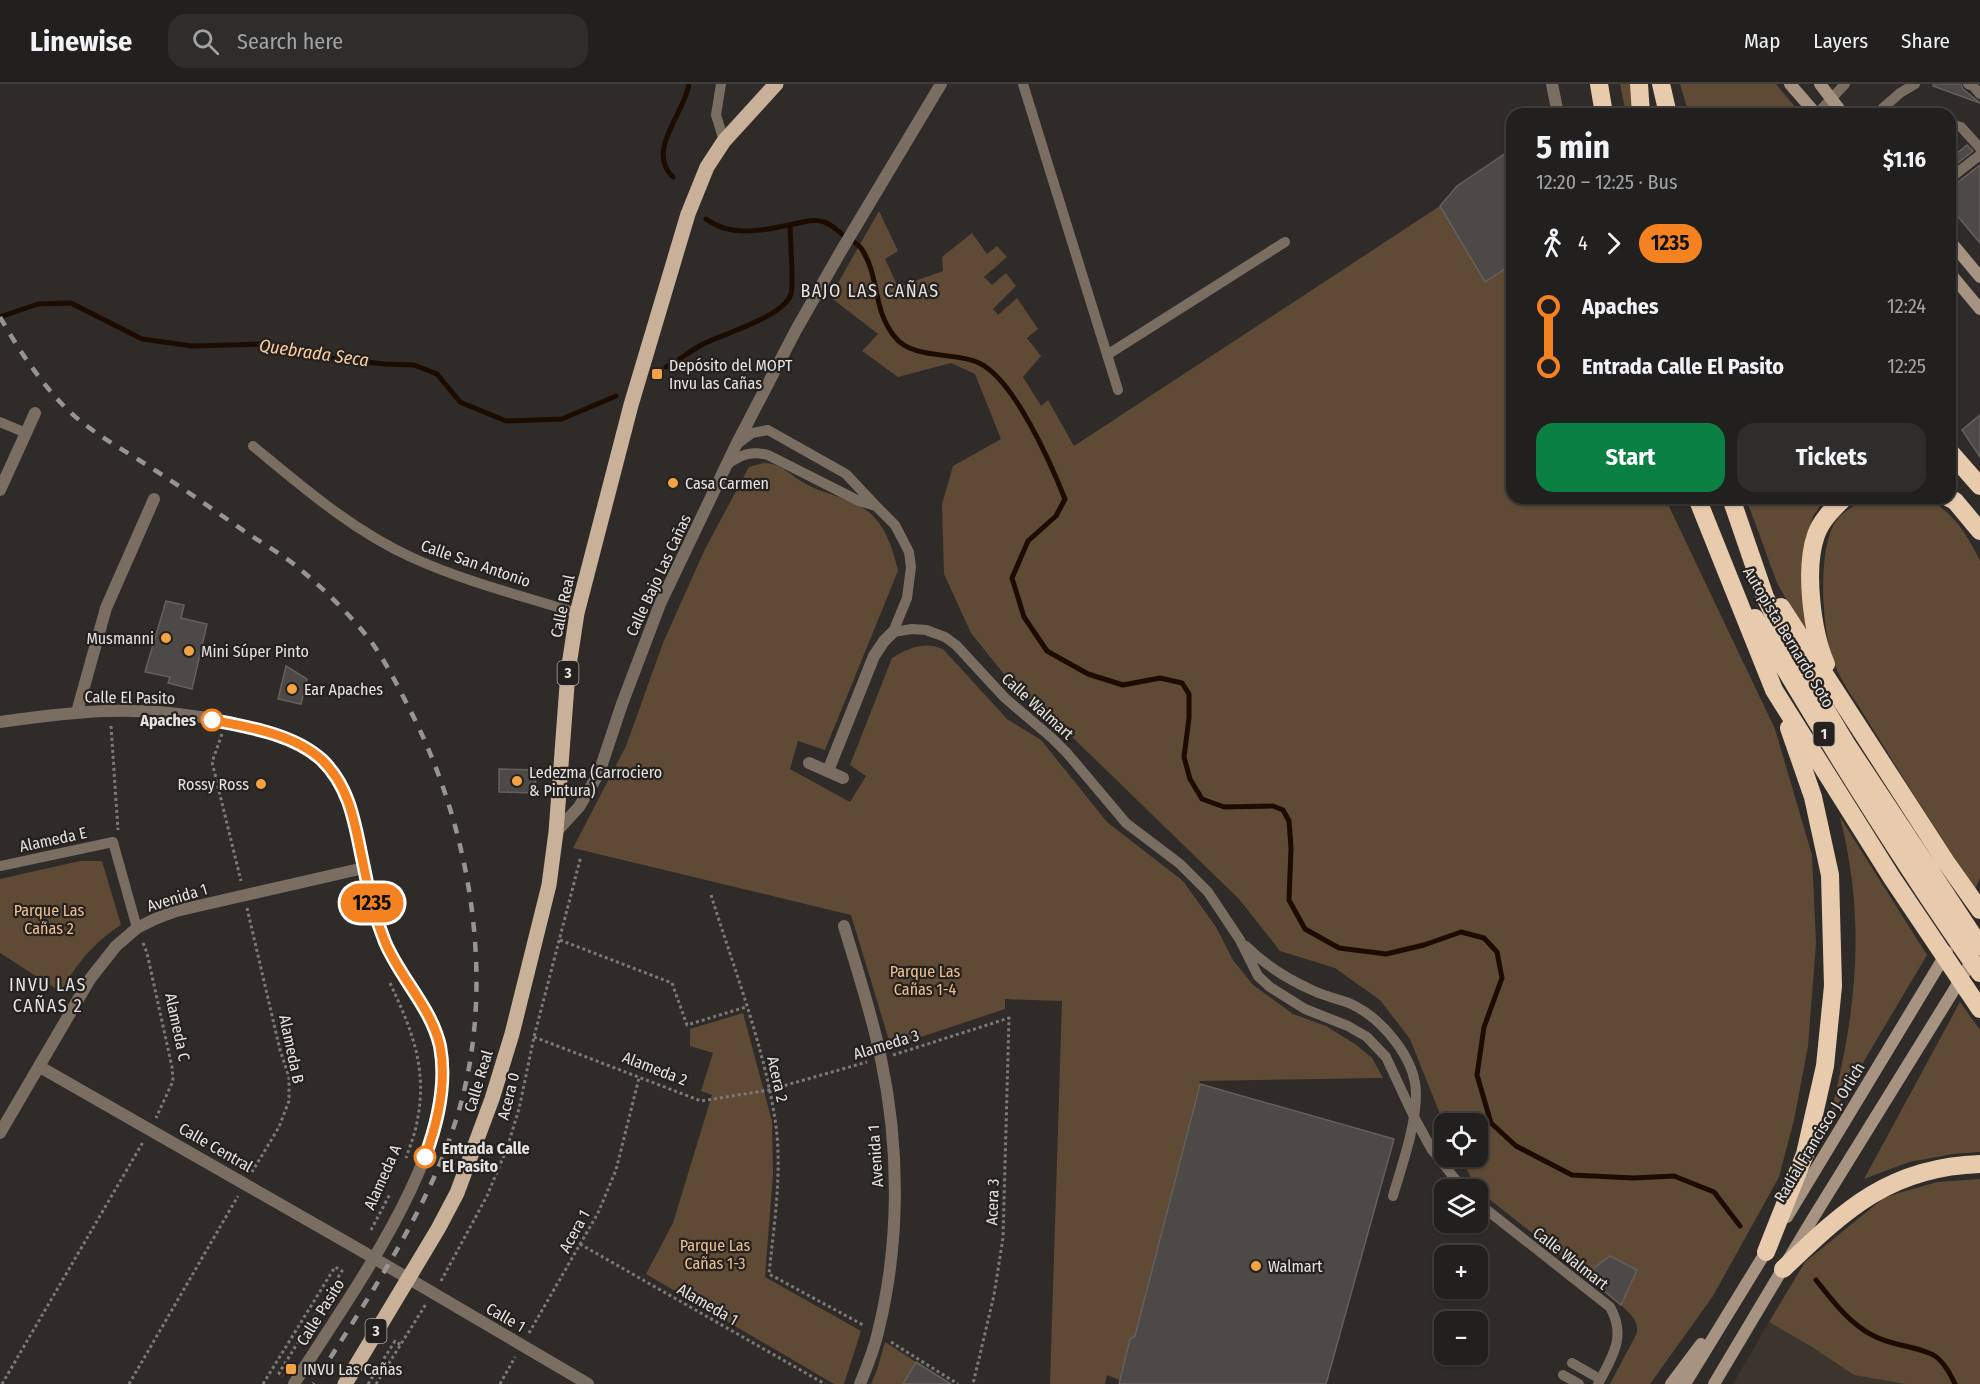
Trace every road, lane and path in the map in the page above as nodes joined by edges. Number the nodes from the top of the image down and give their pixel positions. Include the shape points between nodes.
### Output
1 (721, 84) edge
2 (776, 84) edge
3 (941, 84) edge
4 (1023, 84) edge
5 (1552, 84) edge
6 (1599, 84) edge
7 (1639, 84) edge
8 (1661, 84) edge
9 (1790, 84) edge
10 (1820, 84) edge
11 (1845, 84) edge
12 (1915, 84) edge
13 (1968, 84) edge
14 (1980, 94) edge
15 (1831, 98) junction
16 (1557, 108) edge
17 (1603, 108) edge
18 (1641, 108) edge
19 (1667, 108) edge
20 (1811, 108) edge
21 (1822, 108) edge
22 (1838, 108) edge
23 (1883, 108) edge
24 (1956, 126) edge
25 (724, 141) junction
26 (1980, 148) edge
27 (1980, 155) edge
28 (1956, 174) edge
29 (1285, 242) dead end
30 (1956, 248) edge
31 (1980, 277) edge
32 (1956, 280) edge
33 (1980, 309) edge
34 (1107, 355) junction
35 (1118, 390) dead end
36 (35, 413) dead end
37 (0, 422) edge
38 (26, 433) junction
39 (736, 445) junction
40 (253, 446) dead end
41 (1956, 459) edge
42 (729, 463) junction
43 (1980, 486) edge
44 (0, 490) edge
45 (154, 499) dead end
46 (1956, 502) edge
47 (1699, 504) edge
48 (1733, 504) edge
49 (1838, 504) edge
50 (876, 506) junction
51 (1980, 531) edge
52 (1749, 554) junction
53 (1725, 568) junction
54 (577, 614) junction
55 (893, 632) junction
56 (1774, 690) junction
57 (1842, 702) junction
58 (109, 710) junction
59 (77, 712) junction
60 (0, 722) edge
61 (226, 722) junction
62 (809, 763) dead end
63 (828, 771) junction
64 (843, 778) dead end
65 (556, 832) junction
66 (113, 843) junction
67 (581, 856) dead end
68 (0, 866) edge
69 (364, 868) junction
70 (1932, 891) junction
71 (244, 895) junction
72 (711, 895) dead end
73 (1980, 897) edge
74 (1980, 910) edge
75 (844, 926) dead end
76 (137, 928) junction
77 (559, 940) junction
78 (1240, 940) junction
79 (1980, 947) edge
80 (1980, 973) edge
81 (389, 979) dead end
82 (746, 1007) junction
83 (1978, 1007) edge
84 (1009, 1018) joint
85 (534, 1037) junction
86 (881, 1059) junction
87 (40, 1067) junction
88 (639, 1078) junction
89 (769, 1090) junction
90 (1414, 1117) junction
91 (150, 1128) junction
92 (0, 1133) edge
93 (405, 1161) dead end
94 (1980, 1164) edge
95 (1455, 1179) edge
96 (246, 1184) junction
97 (392, 1190) dead end
98 (1393, 1196) dead end
99 (1488, 1211) edge
100 (580, 1244) junction
101 (360, 1250) junction
102 (1766, 1252) junction
103 (373, 1258) junction
104 (1783, 1269) junction
105 (408, 1278) junction
106 (1743, 1287) junction
107 (434, 1293) junction
108 (878, 1333) junction
109 (401, 1345) junction
110 (522, 1345) junction
111 (1572, 1363) dead end
112 (1563, 1374) dead end
113 (289, 1380) edge
114 (1599, 1382) edge
115 (2, 1384) edge
116 (129, 1384) edge
117 (263, 1384) edge
118 (345, 1384) edge
119 (368, 1384) edge
120 (376, 1384) edge
121 (500, 1384) edge
122 (588, 1384) edge
123 (825, 1384) edge
124 (860, 1384) edge
125 (958, 1384) edge
126 (974, 1384) edge
127 (1579, 1384) edge
128 (1671, 1384) edge
129 (1684, 1384) edge
130 (1714, 1384) edge

1 - 25 lane via 716,115
2 - 25 main road, Calle Real / 3
3 - 39 street, Calle Bajo Las Cañas via 796,330
4 - 34 lane
5 - 16 street
6 - 17 highway
7 - 18 highway
8 - 19 highway
9 - 20 main road
10 - 15 main road
11 - 15 lane
12 - 23 lane
13 - 14 lane
15 - 21 lane
15 - 22 main road
24 - 26 lane
25 - 54 main road, Calle Real / 3 via 707,167 687,214 631,405
27 - 28 lane
29 - 34 lane
30 - 31 main road
32 - 33 main road
34 - 35 lane
36 - 38 street
37 - 38 lane
38 - 44 street
39 - 42 street, Calle Bajo Las Cañas
39 - 50 lane via 752,433 768,430 846,474
40 - 54 lane, Calle San Antonio via 349,522 411,557 448,573
41 - 43 highway
42 - 50 lane via 742,454 768,455
42 - 65 street, Calle Bajo Las Cañas via 656,614 599,774 579,807
45 - 59 street via 106,608
46 - 51 highway
47 - 53 highway, 1
48 - 52 highway, 1
49 - 57 highway via 1816,534 1811,581 1817,638
50 - 55 lane via 895,525 909,552 911,583
52 - 57 highway, Autopista Bernardo Soto / 1
52 - 70 highway, Autopista Bernardo Soto / 1 via 1797,663
53 - 56 highway, Autopista Bernardo Soto / 1
53 - 70 highway, Autopista Bernardo Soto / 1 via 1842,765
54 - 65 main road, Calle Real / 3 via 568,672
55 - 63 street via 874,656
55 - 78 lane, Calle Walmart via 926,630 956,645 1005,698 1067,753 1126,823 1195,879
56 - 83 highway, Autopista Bernardo Soto / 1
56 - 102 highway via 1810,786 1823,838 1830,875 1833,986 1825,1066 1805,1154
57 - 74 highway, Autopista Bernardo Soto / 1
58 - 59 street, Calle El Pasito
58 - 61 street, Calle El Pasito via 175,713
58 - 66 path via 118,829
59 - 60 street, Calle El Pasito
61 - 69 street, Calle El Pasito via 295,742 321,759 340,782 351,805
61 - 71 path, Alameda B via 212,762
62 - 63 street
63 - 64 street
65 - 105 main road, Calle Real / 3 via 549,885 492,1099 457,1193
66 - 68 lane, Alameda E
66 - 76 lane
67 - 77 path, Acera 0
69 - 71 street, Avenida 1
69 - 103 street, Calle El Pasito via 386,945 433,1024 443,1071 432,1137 418,1176
70 - 79 highway, Autopista Bernardo Soto / 1
70 - 80 highway, Autopista Bernardo Soto / 1
71 - 76 street, Avenida 1 via 176,911
71 - 96 path, Alameda B via 289,1077 289,1101 279,1127
72 - 82 path, Acera 2
73 - 102 main road, Radial Francisco J. Orlich
75 - 86 street, Avenida 1
76 - 87 street, Avenida 1 via 116,946 90,979
76 - 91 path, Alameda C via 147,953 173,1082
77 - 82 path via 672,983 687,1025
77 - 85 path, Acera 0
78 - 90 lane, Calle Walmart via 1258,976 1270,987 1305,1009 1367,1037 1386,1057
78 - 90 lane, Calle Walmart via 1264,964 1314,991 1364,1011 1390,1033 1411,1070 1416,1092
79 - 104 main road
81 - 93 path, Alameda A via 417,1049 422,1079 417,1122
82 - 89 path, Acera 2
84 - 86 path, Alameda 3
84 - 126 path, Acera 3 via 1003,1238
85 - 88 path, Alameda 2
85 - 107 path, Acera 0 via 507,1148 487,1196
86 - 89 path, Alameda 3
86 - 108 street, Avenida 1 via 894,1164 894,1215 890,1271
87 - 91 street, Calle Central
87 - 92 street, Avenida 1
88 - 89 path, Alameda 2 via 701,1101
88 - 100 path, Acera 1 via 616,1170
89 - 108 path, Acera 2 via 776,1121 778,1176 769,1274
90 - 95 lane, Calle Walmart via 1432,1150
90 - 98 lane
91 - 96 street, Calle Central
91 - 115 path, Alameda C
94 - 104 highway via 1950,1166 1892,1183 1845,1212
96 - 101 street, Calle Central
96 - 116 path, Alameda B
97 - 101 path, Alameda A
99 - 114 lane, Calle Walmart via 1610,1307 1616,1318 1616,1348
100 - 110 path, Acera 1
100 - 123 path, Alameda 1
101 - 103 street, Calle Central
102 - 106 main road, Radial Francisco J. Orlich
103 - 105 street, Calle Central
103 - 113 street, Calle Pasito
104 - 130 main road
105 - 107 street, Calle 1
105 - 118 main road, Calle Real / 3
106 - 128 main road
106 - 129 main road, Radial Francisco J. Orlich
107 - 109 path, Acera 0
107 - 110 street, Calle 1
108 - 124 street, Avenida 1
108 - 125 path
109 - 119 path via 394,1341
109 - 120 path, Acera 0
110 - 121 path, Acera 1
110 - 122 street, Calle 1
111 - 114 lane
112 - 127 lane
113 - 117 path via 279,1373 342,1271 335,1267

